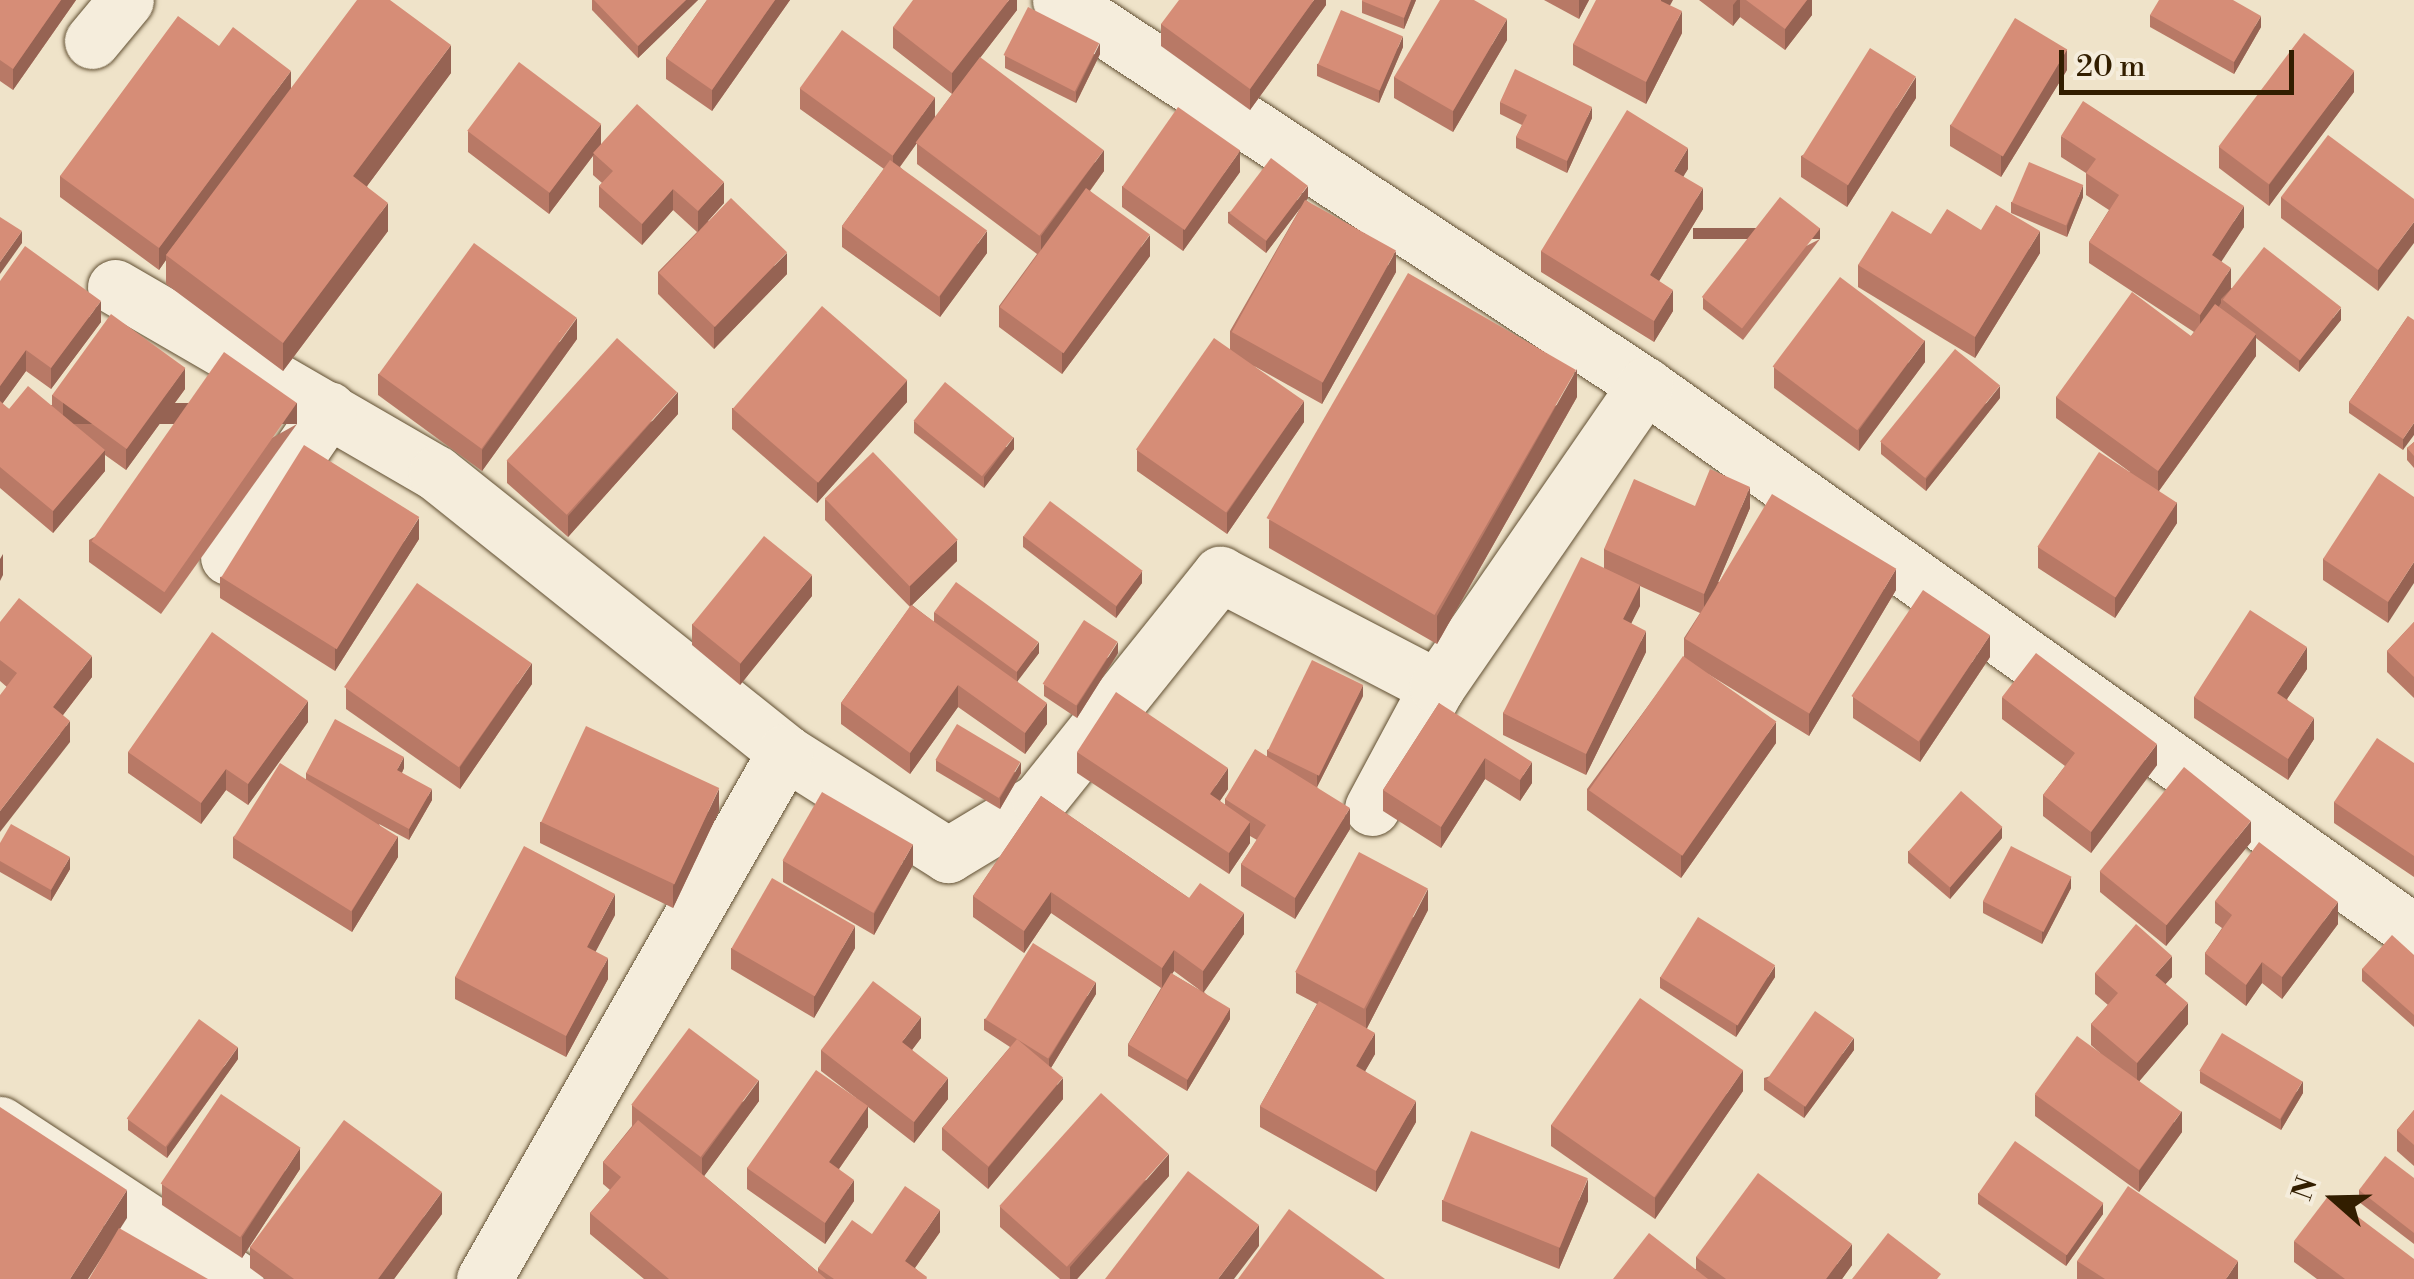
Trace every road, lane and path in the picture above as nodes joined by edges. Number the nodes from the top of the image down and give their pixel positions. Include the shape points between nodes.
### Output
1 (1060, 0) edge
2 (115, 287) dead end
3 (1645, 385) junction
4 (329, 408) junction
5 (228, 557) edge
6 (1436, 688) junction
7 (785, 752) junction
8 (1372, 808) dead end
9 (2414, 932) edge
10 (0, 1124) edge
11 (236, 1279) edge
12 (484, 1279) edge

1 - 3 street
2 - 4 street
3 - 6 street
3 - 9 street
4 - 5 street
4 - 7 street via 436,473
6 - 7 street via 1220,574 1039,800 948,855
6 - 8 street
7 - 12 street
10 - 11 street

